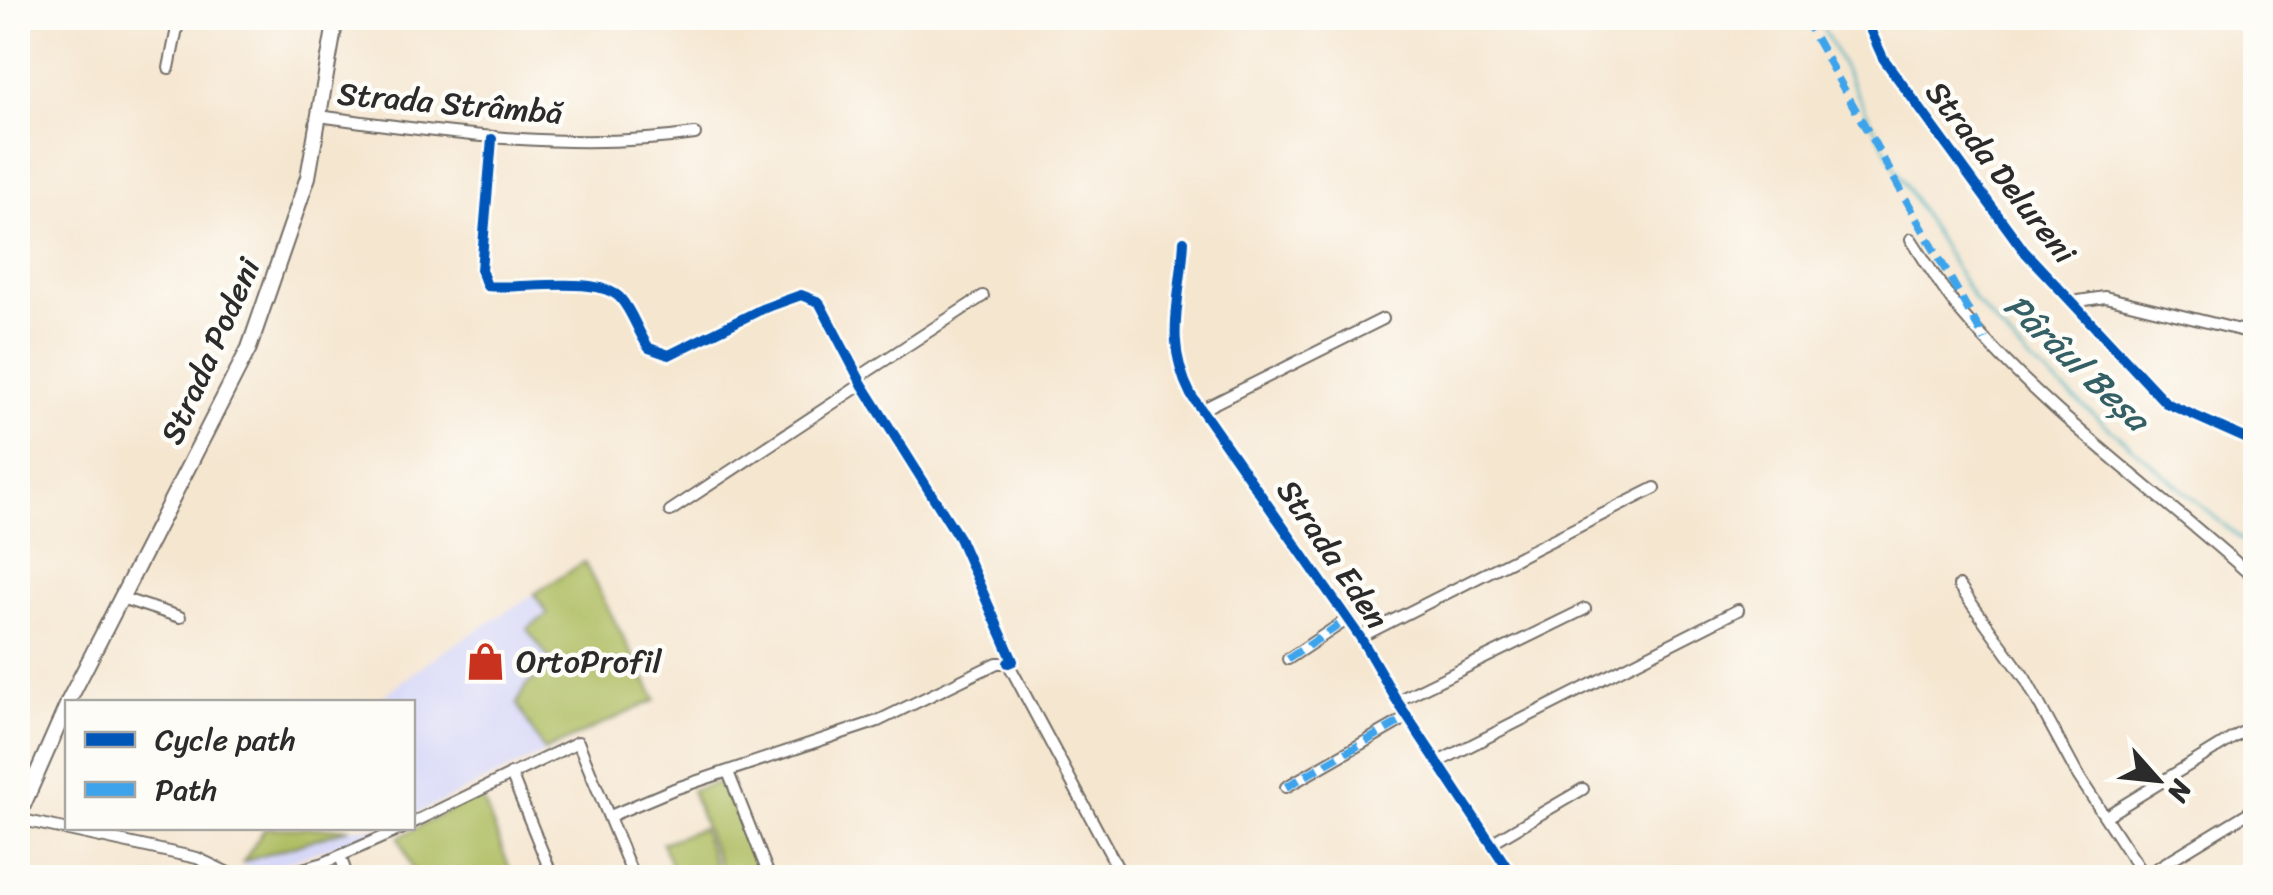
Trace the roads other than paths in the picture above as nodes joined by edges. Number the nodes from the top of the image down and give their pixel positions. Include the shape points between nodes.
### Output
1 (179, 18) edge
2 (336, 18) edge
3 (1864, 18) edge
4 (169, 68) dead end
5 (319, 116) junction
6 (696, 134) dead end
7 (492, 139) junction
8 (1912, 239) dead end
9 (1184, 241) dead end
10 (984, 296) dead end
11 (2072, 302) junction
12 (1382, 319) dead end
13 (2256, 334) edge
14 (860, 380) junction
15 (1201, 410) junction
16 (2256, 443) edge
17 (1655, 488) dead end
18 (670, 511) dead end
19 (2256, 580) edge
20 (1958, 586) dead end
21 (120, 598) junction
22 (1586, 609) dead end
23 (1738, 610) dead end
24 (180, 617) dead end
25 (1348, 619) junction
26 (1360, 637) junction
27 (1288, 658) dead end
28 (1008, 663) junction
29 (69, 700) edge
30 (1397, 702) junction
31 (65, 710) edge
32 (1408, 717) junction
33 (2242, 733) dead end
34 (1438, 762) junction
35 (728, 772) junction
36 (511, 774) junction
37 (1286, 787) dead end
38 (1583, 790) dead end
39 (2256, 808) edge
40 (610, 816) junction
41 (2106, 816) junction
42 (18, 818) edge
43 (415, 822) edge
44 (65, 829) edge
45 (72, 830) edge
46 (398, 830) edge
47 (1491, 843) junction
48 (340, 856) junction
49 (2144, 877) edge
50 (239, 878) edge
51 (270, 878) edge
52 (348, 878) edge
53 (553, 878) edge
54 (634, 878) edge
55 (770, 878) edge
56 (1123, 878) edge
57 (1514, 878) edge

1 - 4 street
2 - 5 main road, Strada Podeni
3 - 11 street, Strada Delureni via 1882,58 1958,164
5 - 7 street, Strada Strâmbă
5 - 21 main road, Strada Podeni via 308,177 249,348
6 - 7 street, Strada Strâmbă
7 - 14 street via 481,270 487,286 612,291 649,348 669,356 762,309 811,296
8 - 19 street via 1985,340 2109,458
9 - 15 street, Strada Eden via 1173,346
10 - 14 street
11 - 13 street via 2105,297
11 - 16 street, Strada Delureni via 2166,403
12 - 15 street
14 - 18 street
14 - 28 street via 960,538 1014,662
15 - 25 street, Strada Eden
17 - 26 street, Strada Eden
20 - 41 street via 2015,663
21 - 24 street
21 - 29 main road, Strada Podeni
22 - 30 street
23 - 34 street
25 - 26 street, Strada Eden
25 - 27 street
26 - 30 street, Strada Eden
28 - 35 street via 878,721
28 - 56 street
30 - 32 street, Strada Eden
31 - 42 main road, Strada Podeni
32 - 34 street, Strada Eden
32 - 37 street
33 - 41 street
34 - 47 street, Strada Eden
35 - 40 street
35 - 55 street
36 - 40 street via 578,742
36 - 43 street
36 - 53 street
38 - 47 street
39 - 49 street
40 - 54 street
41 - 49 street
42 - 44 street, Strada Podeni
45 - 50 street, Strada Podeni via 197,858
46 - 48 street
47 - 57 street, Strada Eden
48 - 51 street
48 - 52 street

